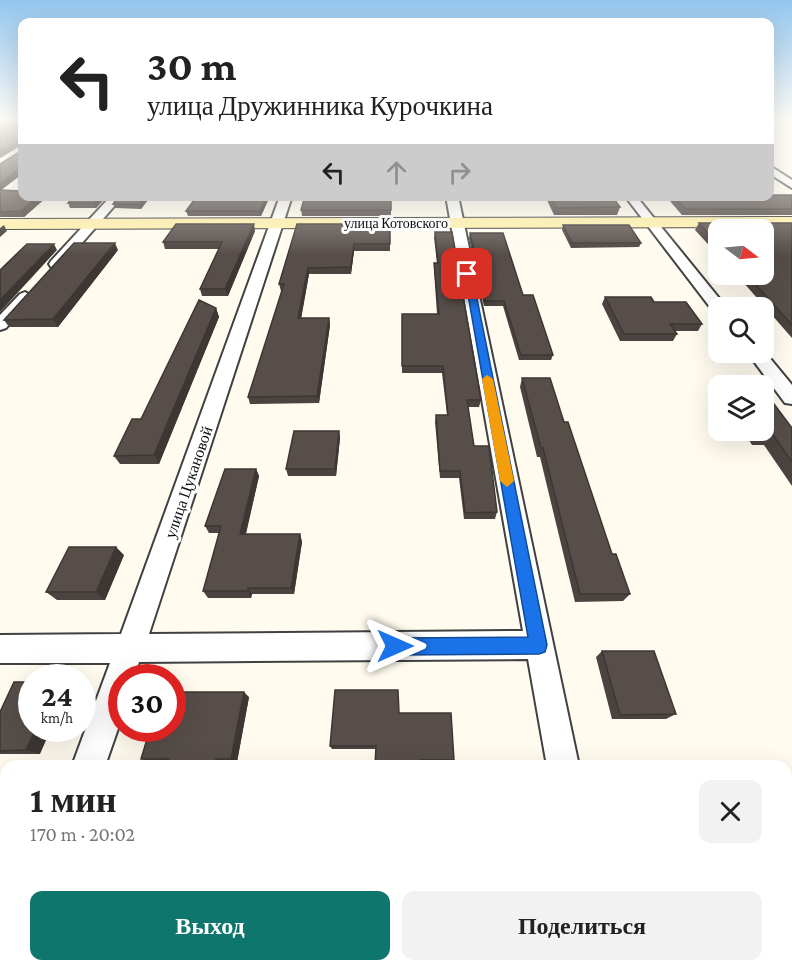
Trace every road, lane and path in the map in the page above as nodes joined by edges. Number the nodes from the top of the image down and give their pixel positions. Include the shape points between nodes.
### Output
1 (774, 172) edge
2 (792, 184) edge
3 (114, 201) edge
4 (284, 201) edge
5 (453, 201) edge
6 (634, 201) edge
7 (650, 222) junction
8 (792, 222) edge
9 (276, 223) junction
10 (458, 223) junction
11 (0, 224) edge
12 (93, 224) junction
13 (48, 272) edge
14 (32, 290) edge
15 (710, 297) edge
16 (0, 325) edge
17 (764, 363) edge
18 (792, 399) edge
19 (539, 645) junction
20 (132, 648) junction
21 (0, 649) edge
22 (91, 760) edge
23 (562, 760) edge

1 - 2 street
3 - 12 street
4 - 9 street, улица Цукановой
5 - 10 street
6 - 7 street
7 - 8 street, улица Котовского
7 - 10 street, улица Котовского
7 - 15 street
9 - 10 street, улица Котовского
9 - 12 street, улица Котовского
9 - 20 street, улица Цукановой
10 - 19 street
11 - 12 street, улица Котовского
12 - 13 street
14 - 16 street
17 - 18 street
19 - 20 street
19 - 23 street
20 - 21 street
20 - 22 street, улица Цукановой

